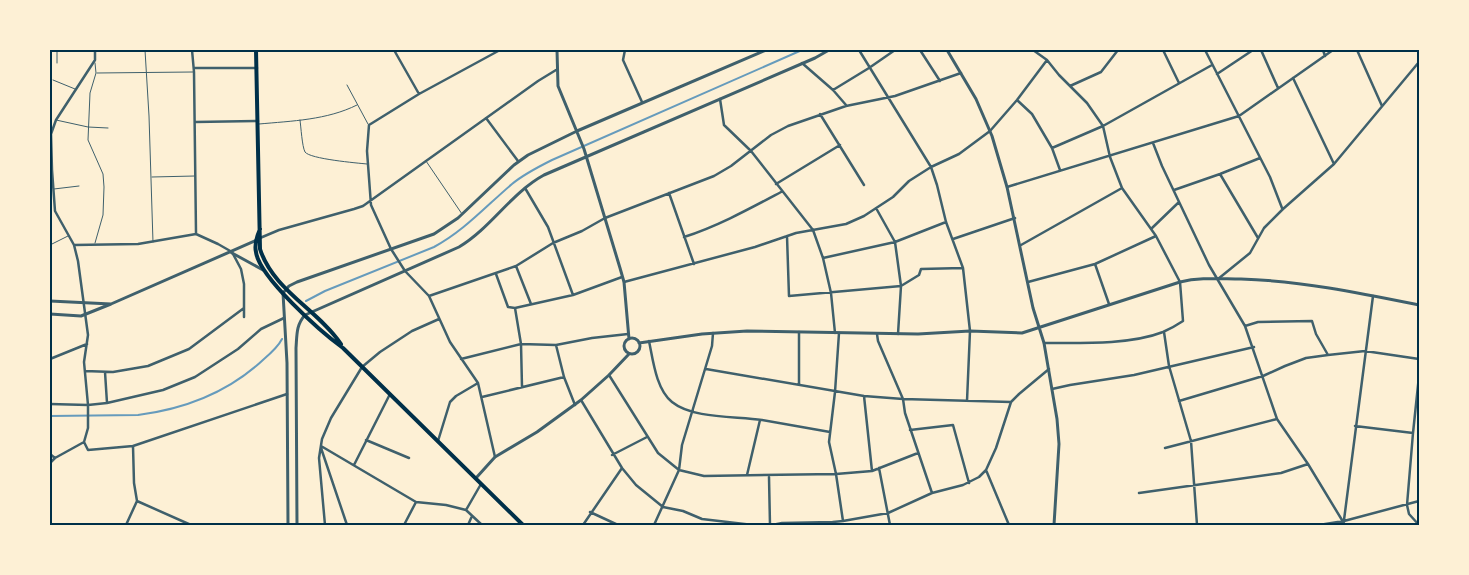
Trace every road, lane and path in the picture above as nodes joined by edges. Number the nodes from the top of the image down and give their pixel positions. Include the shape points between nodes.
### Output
1 (57, 50) edge
2 (95, 50) edge
3 (145, 50) edge
4 (192, 50) edge
5 (256, 50) edge
6 (394, 50) edge
7 (486, 50) edge
8 (500, 50) edge
9 (556, 50) edge
10 (625, 50) edge
11 (750, 50) edge
12 (766, 50) edge
13 (829, 50) edge
14 (859, 50) edge
15 (895, 50) edge
16 (920, 50) edge
17 (947, 50) edge
18 (1033, 50) edge
19 (1118, 50) edge
20 (1162, 50) edge
21 (1205, 50) edge
22 (1254, 50) edge
23 (1261, 50) edge
24 (1323, 50) edge
25 (1333, 50) edge
26 (1357, 50) edge
27 (489, 56) junction
28 (752, 56) junction
29 (1325, 56) junction
30 (94, 60) junction
31 (1047, 60) junction
32 (1419, 62) edge
33 (57, 63) dead end
34 (802, 64) junction
35 (1212, 65) junction
36 (256, 68) junction
37 (869, 68) junction
38 (194, 70) junction
39 (556, 70) junction
40 (146, 72) junction
41 (96, 73) junction
42 (962, 73) junction
43 (1217, 74) junction
44 (1293, 78) junction
45 (53, 80) dead end
46 (940, 81) junction
47 (1179, 83) junction
48 (347, 85) dead end
49 (1070, 86) junction
50 (1278, 88) junction
51 (76, 89) junction
52 (833, 90) junction
53 (419, 94) junction
54 (887, 97) junction
55 (720, 99) junction
56 (1017, 100) junction
57 (642, 102) junction
58 (358, 105) junction
59 (846, 106) junction
60 (1382, 106) junction
61 (820, 114) junction
62 (1240, 116) junction
63 (486, 118) junction
64 (56, 120) junction
65 (300, 120) junction
66 (195, 122) junction
67 (258, 122) junction
68 (52, 123) edge
69 (369, 125) junction
70 (1103, 126) junction
71 (88, 127) junction
72 (108, 128) dead end
73 (577, 131) junction
74 (990, 131) junction
75 (1153, 143) junction
76 (840, 146) junction
77 (1052, 148) junction
78 (751, 151) junction
79 (587, 156) junction
80 (1110, 157) junction
81 (1260, 158) junction
82 (426, 161) junction
83 (518, 162) junction
84 (368, 164) junction
85 (1334, 164) junction
86 (931, 167) junction
87 (1060, 170) junction
88 (1220, 174) junction
89 (196, 176) junction
90 (151, 177) junction
91 (51, 178) edge
92 (776, 184) junction
93 (864, 184) dead end
94 (80, 186) dead end
95 (1007, 187) junction
96 (524, 188) junction
97 (1122, 188) junction
98 (53, 189) junction
99 (1174, 190) junction
100 (669, 192) junction
101 (781, 192) junction
102 (371, 200) junction
103 (1180, 202) junction
104 (876, 208) junction
105 (1283, 209) junction
106 (462, 214) junction
107 (605, 218) junction
108 (1015, 218) junction
109 (946, 222) junction
110 (1152, 229) junction
111 (813, 230) junction
112 (196, 234) junction
113 (69, 235) junction
114 (787, 236) junction
115 (1156, 236) junction
116 (684, 238) junction
117 (1258, 238) junction
118 (953, 239) junction
119 (258, 240) junction
120 (153, 242) junction
121 (895, 242) junction
122 (553, 243) junction
123 (94, 244) junction
124 (50, 245) edge
125 (74, 245) junction
126 (1021, 245) junction
127 (391, 249) junction
128 (232, 252) junction
129 (823, 258) junction
130 (694, 264) junction
131 (1095, 264) junction
132 (516, 266) junction
133 (963, 268) junction
134 (263, 270) junction
135 (404, 270) junction
136 (496, 274) junction
137 (622, 277) junction
138 (1218, 278) junction
139 (624, 282) junction
140 (1028, 282) junction
141 (1180, 282) junction
142 (901, 286) junction
143 (286, 288) junction
144 (283, 293) junction
145 (831, 293) junction
146 (573, 295) junction
147 (429, 296) junction
148 (1372, 296) junction
149 (50, 300) edge
150 (83, 302) junction
151 (111, 304) junction
152 (1109, 304) junction
153 (531, 305) junction
154 (1419, 305) edge
155 (244, 308) junction
156 (514, 308) junction
157 (311, 312) junction
158 (50, 314) edge
159 (305, 315) junction
160 (85, 316) junction
161 (244, 318) dead end
162 (284, 318) junction
163 (440, 318) junction
164 (1245, 326) junction
165 (1039, 328) junction
166 (970, 331) junction
167 (799, 332) junction
168 (1164, 332) junction
169 (712, 333) junction
170 (837, 333) junction
171 (878, 334) junction
172 (898, 334) junction
173 (629, 337) junction
174 (649, 341) junction
175 (1044, 343) junction
176 (87, 344) junction
177 (522, 344) junction
178 (639, 344) junction
179 (556, 345) junction
180 (1254, 347) junction
181 (343, 348) junction
182 (1365, 351) junction
183 (629, 354) junction
184 (1328, 355) junction
185 (50, 359) edge
186 (461, 359) junction
187 (1419, 359) edge
188 (1169, 366) junction
189 (362, 367) junction
190 (1049, 369) junction
191 (706, 370) junction
192 (85, 371) junction
193 (104, 372) junction
194 (609, 376) junction
195 (1263, 376) junction
196 (1419, 376) edge
197 (564, 377) junction
198 (478, 383) junction
199 (799, 384) junction
200 (522, 387) junction
201 (1052, 389) junction
202 (835, 392) junction
203 (287, 394) junction
204 (390, 394) junction
205 (864, 396) junction
206 (482, 397) junction
207 (903, 399) junction
208 (581, 400) junction
209 (967, 401) junction
210 (1011, 402) junction
211 (1179, 402) junction
212 (107, 403) junction
213 (50, 404) edge
214 (575, 404) junction
215 (88, 405) junction
216 (692, 412) junction
217 (1277, 419) junction
218 (760, 420) junction
219 (1355, 426) junction
220 (910, 430) junction
221 (830, 432) junction
222 (1413, 433) junction
223 (647, 437) junction
224 (366, 440) junction
225 (1191, 441) junction
226 (84, 442) junction
227 (438, 442) junction
228 (133, 446) junction
229 (321, 446) junction
230 (1165, 448) dead end
231 (918, 453) junction
232 (50, 454) edge
233 (612, 455) junction
234 (495, 457) junction
235 (55, 458) junction
236 (409, 458) dead end
237 (50, 463) edge
238 (1308, 464) junction
239 (354, 465) junction
240 (622, 468) junction
241 (879, 468) junction
242 (679, 470) junction
243 (986, 470) junction
244 (872, 471) junction
245 (836, 474) junction
246 (747, 475) junction
247 (769, 476) junction
248 (476, 478) junction
249 (969, 483) junction
250 (481, 484) junction
251 (1194, 484) junction
252 (932, 493) junction
253 (1138, 493) dead end
254 (137, 501) junction
255 (1419, 501) edge
256 (416, 502) junction
257 (1406, 505) junction
258 (663, 507) junction
259 (466, 510) junction
260 (590, 512) junction
261 (888, 513) junction
262 (472, 516) junction
263 (843, 520) junction
264 (833, 523) edge
265 (1344, 523) edge
266 (126, 525) edge
267 (191, 525) edge
268 (288, 525) edge
269 (297, 525) edge
270 (325, 525) edge
271 (347, 525) edge
272 (404, 525) edge
273 (468, 525) edge
274 (482, 525) edge
275 (523, 525) edge
276 (583, 525) edge
277 (618, 525) edge
278 (654, 525) edge
279 (753, 525) edge
280 (771, 525) edge
281 (890, 525) edge
282 (1009, 525) edge
283 (1054, 525) edge
284 (1197, 525) edge
285 (1319, 525) edge
286 (1419, 525) edge

1 - 33 lane
2 - 30 street
3 - 40 lane
4 - 38 street
5 - 36 main road
6 - 53 street
7 - 27 street
8 - 27 street
9 - 39 street
10 - 57 street via 624,60
11 - 28 street
12 - 28 street
13 - 34 street
14 - 37 street
15 - 37 street
16 - 46 street
17 - 42 street
18 - 31 street
19 - 49 street via 1101,72
20 - 47 street
21 - 35 street
22 - 43 street
23 - 50 street
24 - 29 street
25 - 29 street
26 - 60 street
27 - 53 street
28 - 57 street
29 - 44 street
30 - 41 lane
30 - 51 street
31 - 49 street
31 - 56 street
32 - 60 street
34 - 52 street
34 - 55 street
35 - 43 street
35 - 47 street
36 - 38 street
36 - 67 main road
37 - 52 street
37 - 54 street
38 - 40 lane
38 - 66 street
39 - 63 street
39 - 73 street via 560,93
40 - 41 lane
40 - 90 lane
41 - 71 lane via 90,93
42 - 46 street
42 - 74 street
43 - 62 street
44 - 50 street
44 - 85 street
45 - 51 lane
46 - 54 street
47 - 70 street
48 - 58 lane
49 - 70 street
50 - 62 street
51 - 64 street
52 - 59 street
53 - 69 street
54 - 59 street
54 - 86 street
55 - 78 street via 724,125
55 - 79 street
56 - 74 street
56 - 77 street via 1032,114
57 - 73 street
58 - 65 lane via 340,113
58 - 69 lane
59 - 61 street
60 - 85 street
61 - 76 street
61 - 78 street via 771,134
62 - 75 street
62 - 81 street
63 - 82 street
63 - 83 street
64 - 68 street
64 - 71 lane
65 - 67 lane
65 - 84 lane via 304,149 308,154
66 - 67 street
66 - 89 street
67 - 119 main road
68 - 91 street
69 - 84 street
70 - 77 street
70 - 80 street
71 - 72 lane
71 - 123 lane via 88,142 104,182 103,215
73 - 79 street
73 - 83 street
74 - 86 street via 959,154
74 - 95 street
75 - 80 street
75 - 99 street
76 - 92 street
76 - 93 street
77 - 87 street
78 - 92 street
78 - 100 street via 714,176
79 - 96 street via 544,175
79 - 107 street
80 - 87 street
80 - 97 street
81 - 88 street
81 - 105 street
82 - 102 street
82 - 106 lane
83 - 106 street
84 - 102 street
85 - 105 street
86 - 104 street via 909,180 893,197
86 - 109 street
87 - 95 street
88 - 99 street
88 - 117 street
89 - 90 lane
89 - 112 street
90 - 120 lane
91 - 98 street
92 - 101 street
94 - 98 lane
95 - 108 street
96 - 122 street via 548,227
96 - 135 street via 464,244
97 - 110 street
97 - 126 street
98 - 113 street via 55,211
99 - 103 street
100 - 107 street
100 - 116 street
101 - 111 street
101 - 116 street
102 - 119 street via 354,210 279,230
102 - 127 street
103 - 110 street
103 - 138 street
104 - 111 street via 846,224
104 - 121 street
105 - 117 street
106 - 127 street via 434,234
107 - 122 street
107 - 137 street
108 - 118 street
108 - 126 street
109 - 118 street
109 - 121 street
110 - 115 street
111 - 114 street
111 - 129 street
112 - 120 street
112 - 128 street
113 - 124 lane
113 - 125 street
114 - 130 street
114 - 145 street via 789,296
115 - 131 street
115 - 141 street
116 - 130 street
117 - 138 street via 1250,253
118 - 133 street
119 - 128 street
119 - 134 main road via 256,253
119 - 143 main road via 268,267
120 - 123 street
121 - 129 street
121 - 142 street
122 - 132 street
122 - 146 street
123 - 125 street
125 - 150 street
126 - 140 street
127 - 135 street
127 - 143 street
128 - 134 street
128 - 151 street
128 - 155 street via 243,276
129 - 145 street
130 - 139 street
131 - 140 street
131 - 152 street
132 - 136 street
132 - 153 street
133 - 142 street via 921,269 919,275
133 - 166 street
134 - 144 main road
135 - 147 street
135 - 157 street
136 - 147 street
136 - 156 street via 508,307
137 - 139 street
137 - 146 street
138 - 141 street
138 - 148 street via 1292,282
138 - 164 street
139 - 173 street
140 - 165 street
141 - 152 street
141 - 168 street via 1183,321
142 - 145 street
142 - 172 street
143 - 144 street
143 - 157 main road
144 - 159 main road
144 - 162 street
145 - 170 street
146 - 153 street
147 - 163 street
148 - 154 street
148 - 182 street
149 - 150 street
150 - 151 street
150 - 160 street
151 - 160 street
152 - 165 street
153 - 156 street
155 - 161 street
155 - 193 street via 189,349 148,366
156 - 177 street
157 - 159 street
157 - 181 main road
158 - 160 street
159 - 181 main road
159 - 269 street via 297,328 296,348
160 - 176 street
162 - 203 street
162 - 212 street via 261,329 232,354 195,377 163,390
163 - 186 street
163 - 189 street via 412,331
164 - 180 street
164 - 184 street via 1258,322 1312,321
165 - 166 street via 1017,334
165 - 175 street
166 - 172 street
166 - 209 street
167 - 169 street
167 - 170 street
167 - 199 street
168 - 175 street via 1134,339
168 - 188 street
169 - 174 street
169 - 191 street
170 - 171 street
170 - 202 street
171 - 172 street
171 - 207 street via 880,347
173 - 178 street
173 - 179 street via 592,338
173 - 183 street via 624,345
174 - 178 street
174 - 216 street via 656,374 664,392 672,402
175 - 190 street
176 - 185 street
176 - 192 street
177 - 179 street
177 - 186 street
177 - 200 street
178 - 183 street via 636,353
179 - 197 street
180 - 188 street
180 - 195 street
181 - 189 main road
182 - 184 street
182 - 187 street
182 - 219 street
183 - 194 street
184 - 195 street via 1306,358
186 - 198 street
188 - 201 street
188 - 211 street
189 - 204 main road
189 - 229 street via 331,418
190 - 201 street
190 - 210 street
191 - 199 street
191 - 216 street
192 - 193 street
192 - 215 street
193 - 212 street
194 - 208 street
194 - 223 street
195 - 211 street
195 - 217 street
196 - 222 street
197 - 200 street
197 - 214 street
198 - 206 street
198 - 227 street via 450,402
199 - 202 street
200 - 206 street
201 - 283 street via 1059,444
202 - 205 street
202 - 221 street
203 - 228 street
203 - 268 street
204 - 224 street
204 - 227 main road
205 - 207 street
205 - 244 street
206 - 234 street
207 - 209 street
207 - 220 street
208 - 214 street
208 - 233 street
209 - 210 street
210 - 243 street
211 - 225 street
212 - 215 street
213 - 215 street
214 - 234 street
215 - 226 street
216 - 218 street
216 - 242 street via 682,445
217 - 225 street
217 - 238 street
218 - 221 street
218 - 246 street
219 - 222 street
219 - 265 street
220 - 231 street
220 - 249 street via 953,425
221 - 245 street
222 - 257 street
223 - 233 street
223 - 242 street via 658,453
224 - 236 street
224 - 239 street
225 - 230 street
225 - 251 street
226 - 228 street via 88,450
226 - 235 street
227 - 248 main road
228 - 254 street
229 - 239 street
229 - 270 street via 319,458
229 - 271 street
231 - 241 street
231 - 252 street
232 - 235 street
233 - 240 street
234 - 248 street
235 - 237 street
238 - 251 street via 1280,473
238 - 265 street
239 - 256 street
240 - 258 street via 636,486
240 - 260 street
241 - 244 street
241 - 261 street
242 - 246 street via 704,476
242 - 258 street
243 - 249 street
243 - 282 street
244 - 245 street
245 - 247 street
245 - 263 street
246 - 247 street
247 - 280 street
248 - 250 main road
249 - 252 street
250 - 259 street
250 - 275 main road
251 - 253 street
251 - 284 street
252 - 261 street
254 - 266 street
254 - 267 street
255 - 257 street
256 - 259 street
256 - 272 street
257 - 265 street
257 - 286 street
258 - 278 street
258 - 279 street via 702,519
259 - 262 street
260 - 276 street
260 - 277 street
261 - 263 street
261 - 281 street
262 - 273 street
262 - 274 street
263 - 264 street
264 - 280 street
265 - 285 street

